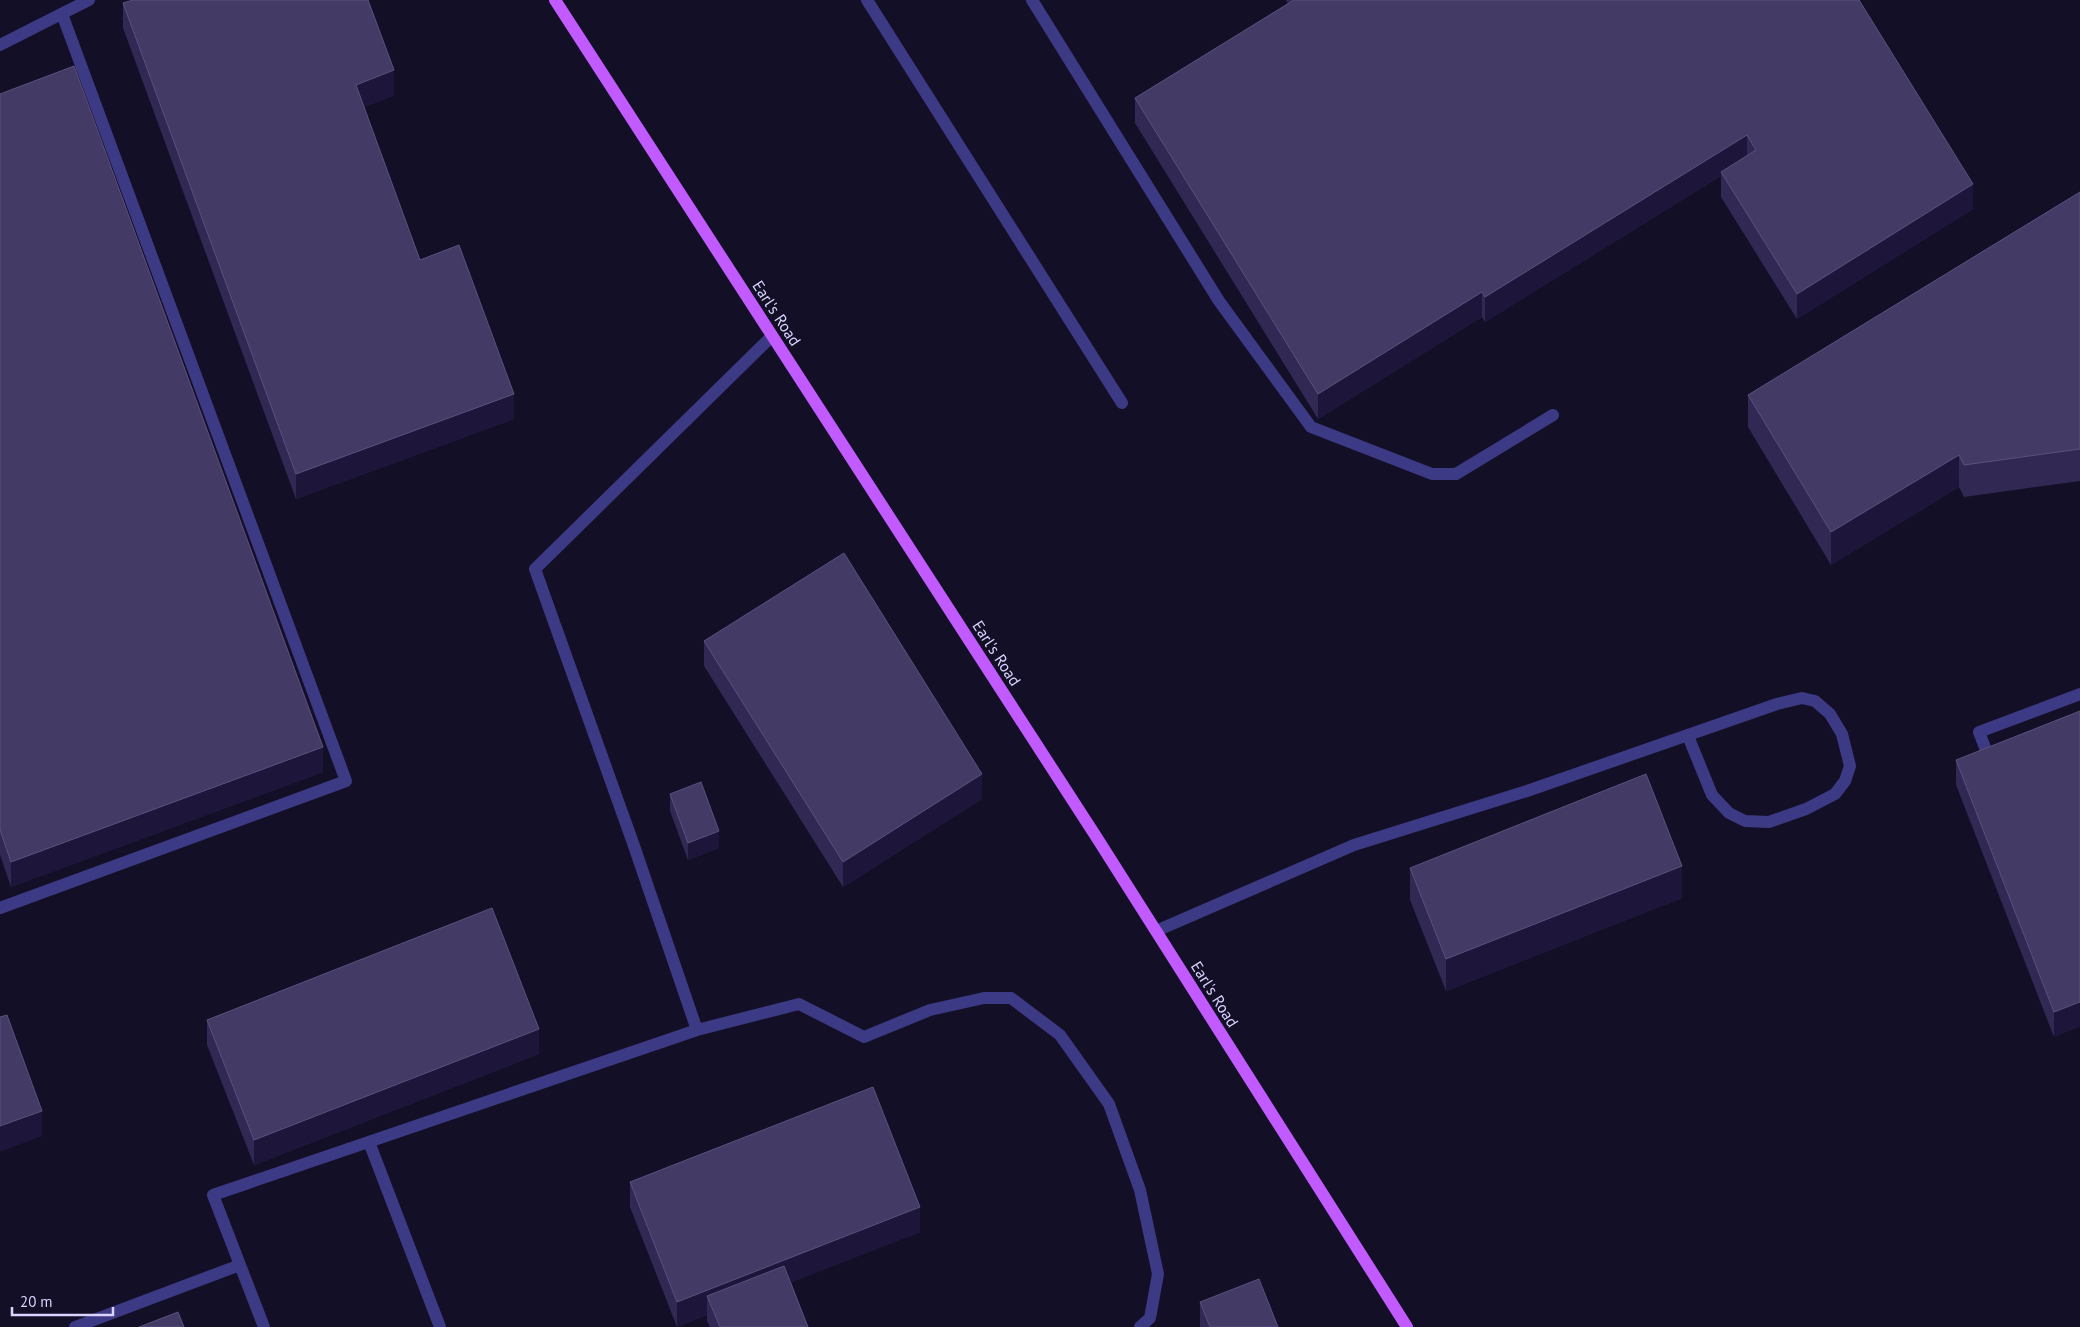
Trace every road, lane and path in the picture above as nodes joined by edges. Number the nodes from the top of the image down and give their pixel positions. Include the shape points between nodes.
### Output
1 (89, 0) edge
2 (554, 0) edge
3 (867, 0) edge
4 (1032, 0) edge
5 (62, 14) junction
6 (0, 45) edge
7 (772, 336) junction
8 (1122, 402) dead end
9 (1553, 415) dead end
10 (2080, 694) edge
11 (1688, 736) junction
12 (1997, 778) edge
13 (0, 908) edge
14 (1156, 931) junction
15 (697, 1030) junction
16 (369, 1142) junction
17 (240, 1265) junction
18 (74, 1327) edge
19 (264, 1327) edge
20 (440, 1327) edge
21 (1140, 1327) edge
22 (1407, 1327) edge

1 - 5 lane
2 - 7 main road, Earl's Road
3 - 8 lane
4 - 9 lane via 1219,301 1311,427 1432,474 1456,474
5 - 6 lane
5 - 13 lane via 346,780
7 - 14 main road, Earl's Road
7 - 15 lane via 535,569 634,842
10 - 12 lane via 1979,732
11 - 11 lane via 1802,698 1815,702 1830,714 1842,734 1850,766 1845,781 1835,794 1769,822 1744,821 1729,813 1712,795
11 - 14 lane via 1354,845
14 - 22 main road, Earl's Road
15 - 16 lane
15 - 21 lane via 799,1004 864,1037 930,1010 984,998 1011,998 1060,1035 1108,1104 1140,1190 1158,1274 1150,1318
16 - 17 lane via 213,1195
16 - 20 lane
17 - 18 lane
17 - 19 lane

